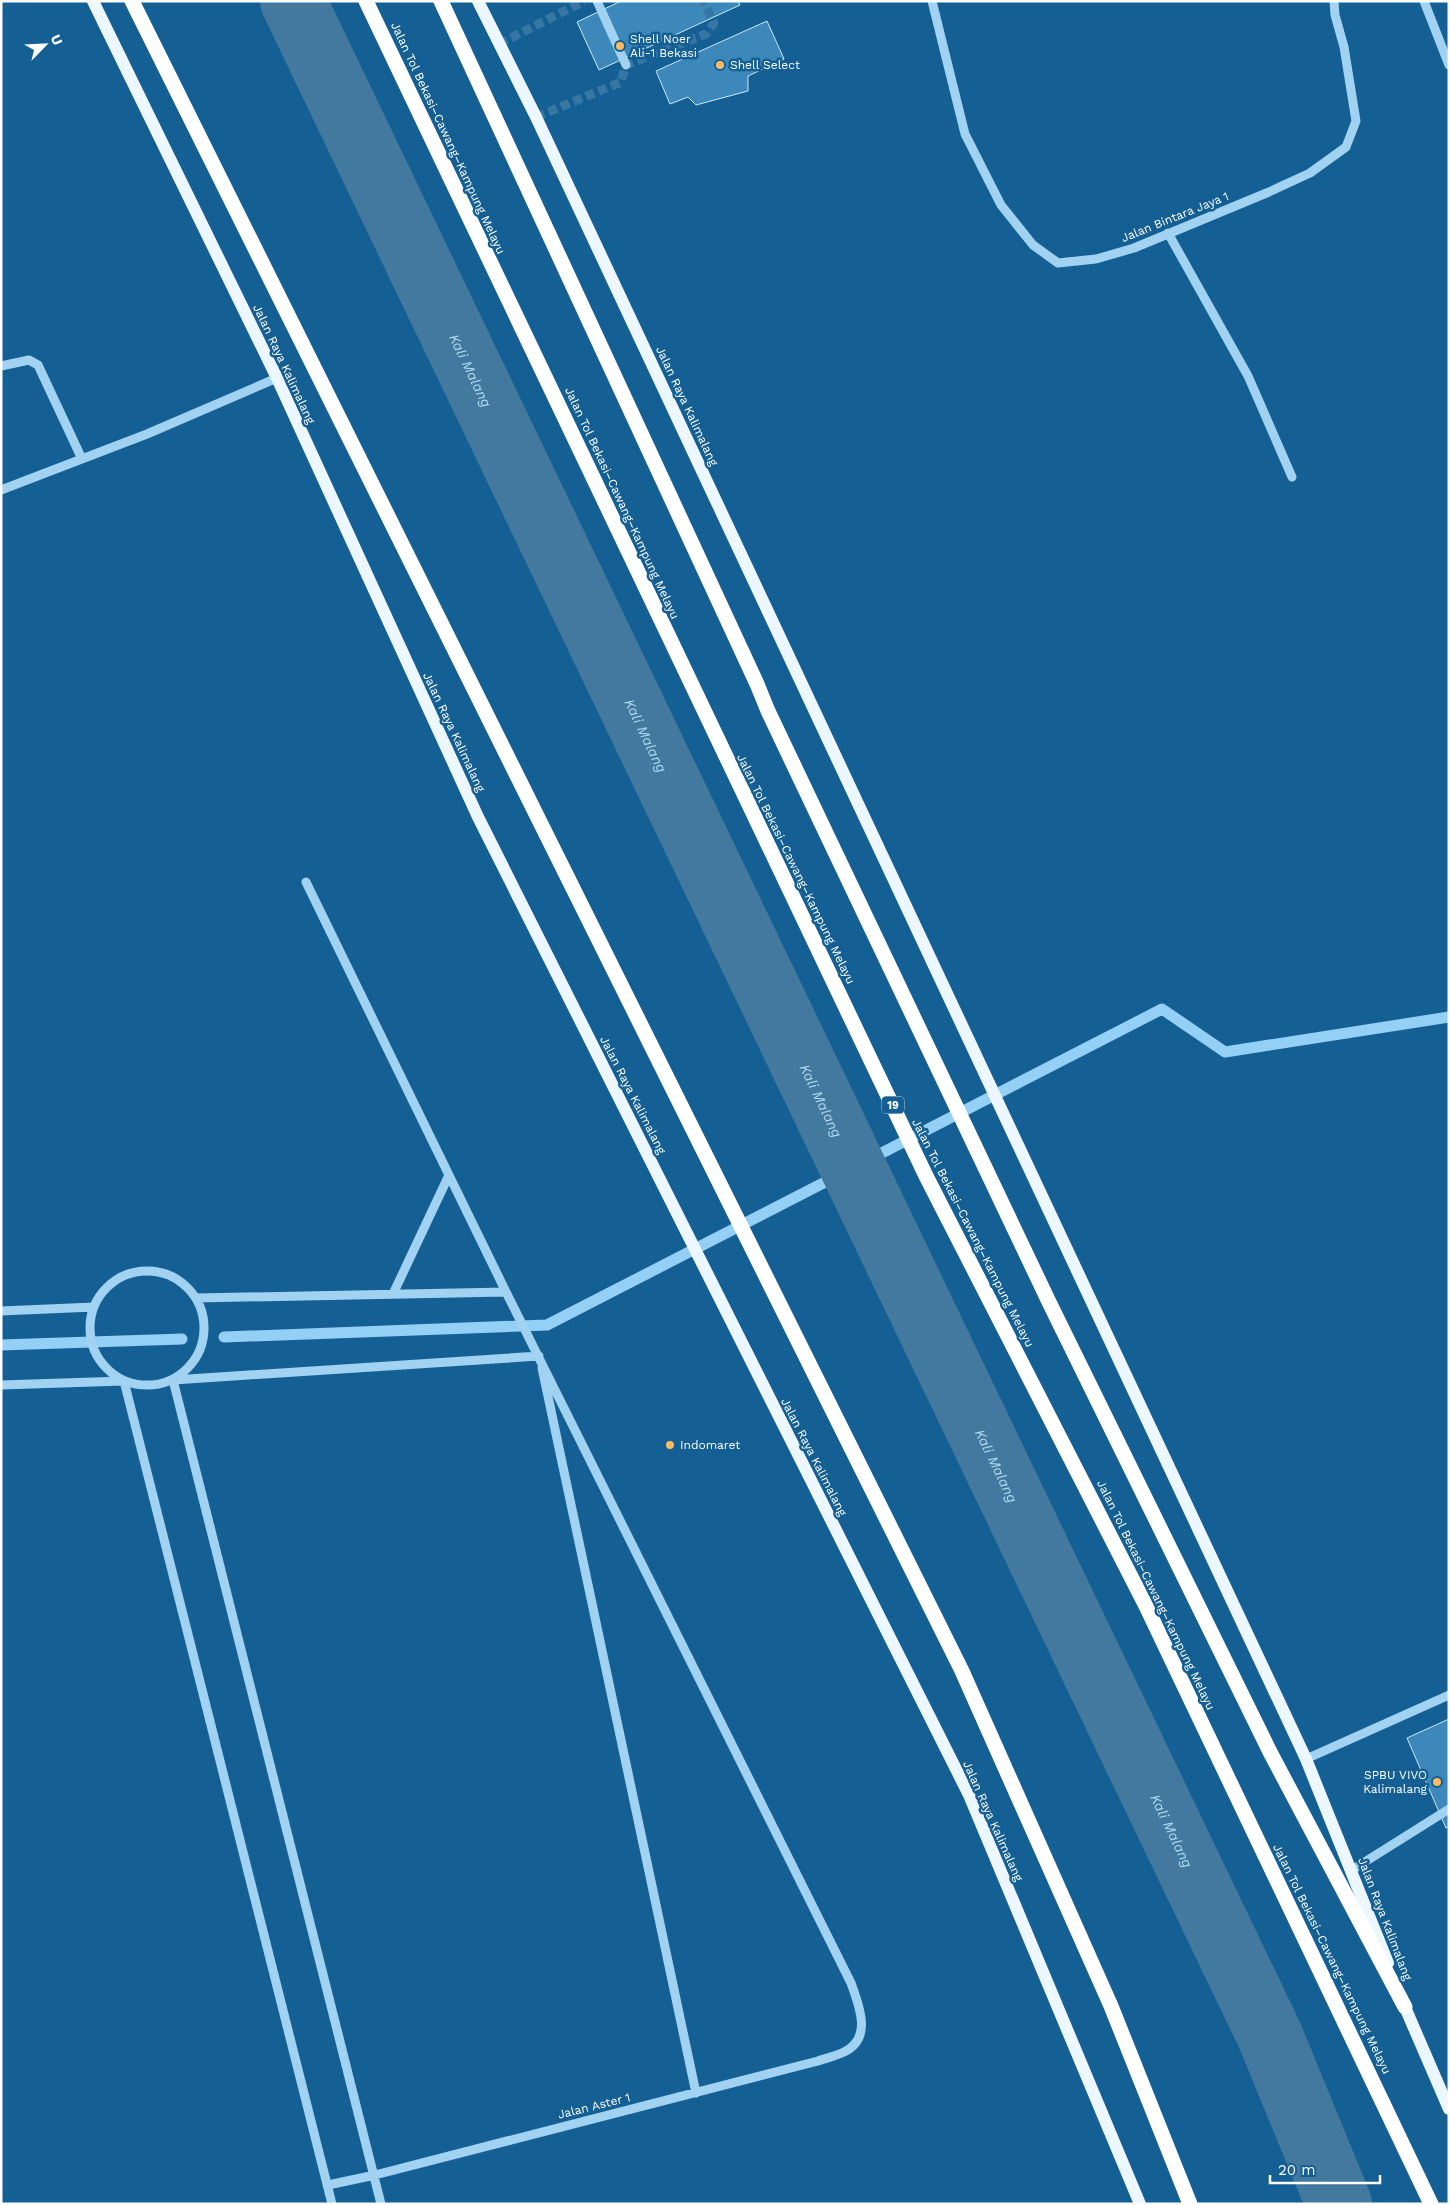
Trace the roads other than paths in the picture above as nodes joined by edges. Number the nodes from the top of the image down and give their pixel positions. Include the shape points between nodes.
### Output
1 (93, 1) edge
2 (132, 1) edge
3 (366, 1) edge
4 (441, 1) edge
5 (478, 1) edge
6 (598, 1) edge
7 (932, 1) edge
8 (1334, 1) edge
9 (1424, 1) edge
10 (626, 65) dead end
11 (1449, 65) edge
12 (1168, 233) junction
13 (1, 366) edge
14 (277, 378) junction
15 (82, 459) junction
16 (1292, 477) dead end
17 (1, 490) edge
18 (306, 882) dead end
19 (449, 1175) junction
20 (506, 1292) junction
21 (393, 1294) junction
22 (196, 1298) junction
23 (94, 1307) junction
24 (1, 1311) edge
25 (539, 1356) junction
26 (173, 1380) junction
27 (124, 1381) junction
28 (1, 1385) edge
29 (1449, 1695) edge
30 (1306, 1759) junction
31 (1449, 1809) edge
32 (1352, 1870) junction
33 (1405, 2007) junction
34 (696, 2093) junction
35 (1449, 2109) edge
36 (375, 2175) junction
37 (328, 2185) junction
38 (332, 2204) edge
39 (381, 2204) edge
40 (1140, 2204) edge
41 (1190, 2204) edge
42 (1431, 2204) edge

1 - 14 main road, Jalan Raya Kalimalang
2 - 41 highway via 962,1671 1111,2006
3 - 42 highway, Jalan Tol Bekasi–Cawang–Kampung Melayu / 19 via 926,1176 1146,1606
4 - 33 highway via 768,711 1049,1302 1270,1752
5 - 30 main road, Jalan Raya Kalimalang via 545,135
6 - 10 street
7 - 12 street, Jalan Bintara Jaya 1 via 965,134 1001,205 1033,245 1058,263 1096,259 1134,248
8 - 12 street, Jalan Bintara Jaya 1 via 1356,122 1346,147 1310,173
9 - 11 street
12 - 16 street via 1248,376
13 - 15 street via 29,360 38,365
14 - 15 street
14 - 40 main road, Jalan Raya Kalimalang via 478,818 969,1795
15 - 17 street
18 - 19 street
19 - 20 street
19 - 21 street
20 - 21 street
20 - 25 street
21 - 22 street
22 - 23 street via 184,1284 168,1275 151,1271 133,1272 102,1291
22 - 26 street via 203,1316 204,1335 199,1353
23 - 24 street
23 - 27 street via 90,1324 91,1342 109,1372
25 - 26 street
25 - 34 street
25 - 34 street, Jalan Aster 1 via 851,1983 862,2017 860,2037 845,2052
26 - 27 street via 157,1386 140,1386
26 - 36 street
27 - 28 street
27 - 37 street
29 - 30 street
30 - 32 main road, Jalan Raya Kalimalang
31 - 32 street
32 - 33 main road, Jalan Raya Kalimalang
33 - 35 main road, Jalan Raya Kalimalang
34 - 36 street, Jalan Aster 1
36 - 37 street, Jalan Aster 1
36 - 39 street
37 - 38 street

